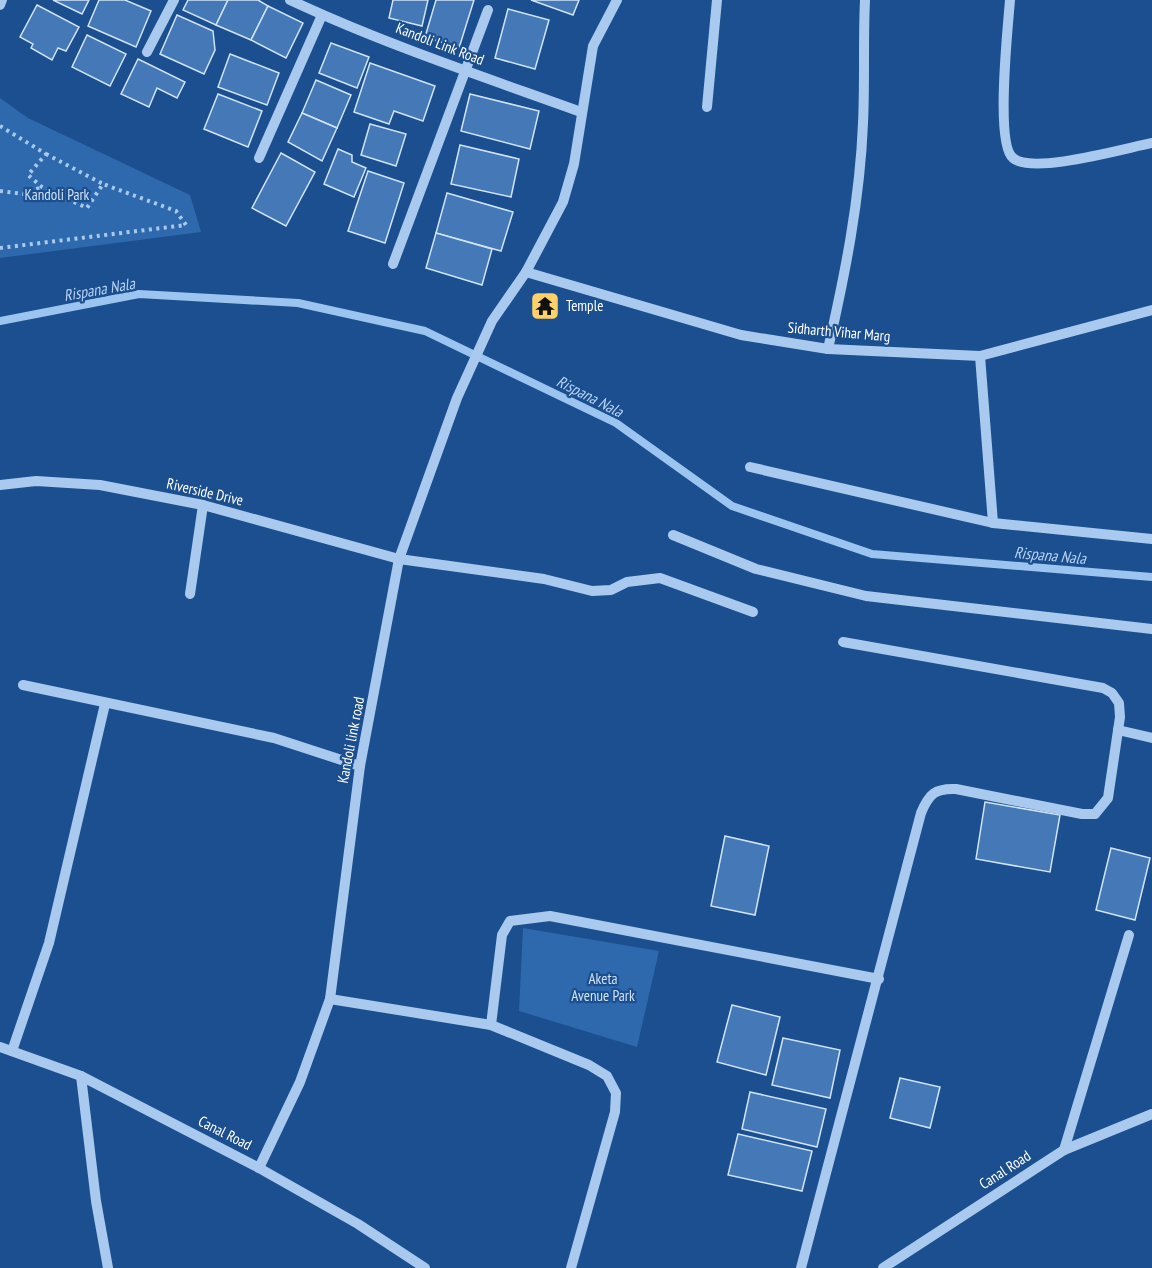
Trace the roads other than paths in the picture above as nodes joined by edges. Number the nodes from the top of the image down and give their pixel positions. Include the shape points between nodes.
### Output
1 (2, 0) edge
2 (174, 0) edge
3 (290, 0) edge
4 (616, 0) edge
5 (717, 0) edge
6 (865, 0) edge
7 (1010, 0) edge
8 (0, 6) edge
9 (488, 10) dead end
10 (322, 15) junction
11 (147, 52) dead end
12 (467, 71) junction
13 (707, 107) dead end
14 (581, 112) junction
15 (1152, 143) edge
16 (259, 158) dead end
17 (393, 264) dead end
18 (526, 272) junction
19 (1152, 310) edge
20 (828, 349) junction
21 (980, 356) junction
22 (750, 467) dead end
23 (0, 485) edge
24 (203, 505) junction
25 (993, 523) junction
26 (673, 535) dead end
27 (1152, 538) edge
28 (399, 558) junction
29 (190, 594) dead end
30 (753, 612) dead end
31 (1152, 629) edge
32 (843, 642) dead end
33 (23, 685) dead end
34 (105, 704) junction
35 (1118, 730) junction
36 (1152, 738) edge
37 (360, 766) junction
38 (1129, 934) dead end
39 (879, 979) junction
40 (330, 999) junction
41 (491, 1025) junction
42 (0, 1047) edge
43 (12, 1051) junction
44 (81, 1076) junction
45 (1152, 1114) edge
46 (1064, 1150) junction
47 (259, 1168) junction
48 (108, 1268) edge
49 (425, 1268) edge
50 (571, 1268) edge
51 (801, 1268) edge
52 (883, 1268) edge

1 - 8 street
2 - 11 street
3 - 10 street, Kandoli Link Road
4 - 14 street via 593,46
5 - 13 street
6 - 20 street via 863,123 855,212 851,248
7 - 15 street via 1003,123 1005,147 1011,157 1024,164 1065,162
9 - 12 street
10 - 12 street, Kandoli Link Road
10 - 16 street
12 - 14 street, Kandoli Link Road
12 - 17 street
14 - 18 street via 574,164 563,202
18 - 20 street, Sidharth Vihar Marg via 741,335
18 - 28 street, Kandoli link road via 492,321 457,398
19 - 21 street, Sidharth Vihar Marg
20 - 21 street, Sidharth Vihar Marg
21 - 25 street
22 - 25 street
23 - 24 street, Riverside Drive via 36,481 100,485
24 - 28 street, Riverside Drive
24 - 29 street
25 - 27 street
26 - 31 street via 756,569 866,596
28 - 30 street, Riverside Drive via 544,579 592,591 660,578
28 - 37 street, Kandoli link road
32 - 35 street via 1103,688 1119,703
33 - 34 street
34 - 37 street via 274,738
34 - 43 street via 49,943
35 - 36 street
35 - 39 street via 1108,798 1095,814 956,789 933,792 921,813
37 - 40 street, Kandoli link road
38 - 46 street
39 - 41 street via 550,916 524,918 510,921 502,935
39 - 51 street
40 - 41 street
40 - 47 street, Kandoli link road via 300,1082
41 - 50 street via 589,1065 607,1076 616,1093 615,1112
42 - 43 street, Canal Road
43 - 44 street, Canal Road
44 - 47 street, Canal Road
44 - 48 street
45 - 46 street, Canal Road
46 - 52 street, Canal Road
47 - 49 street, Canal Road via 358,1224

